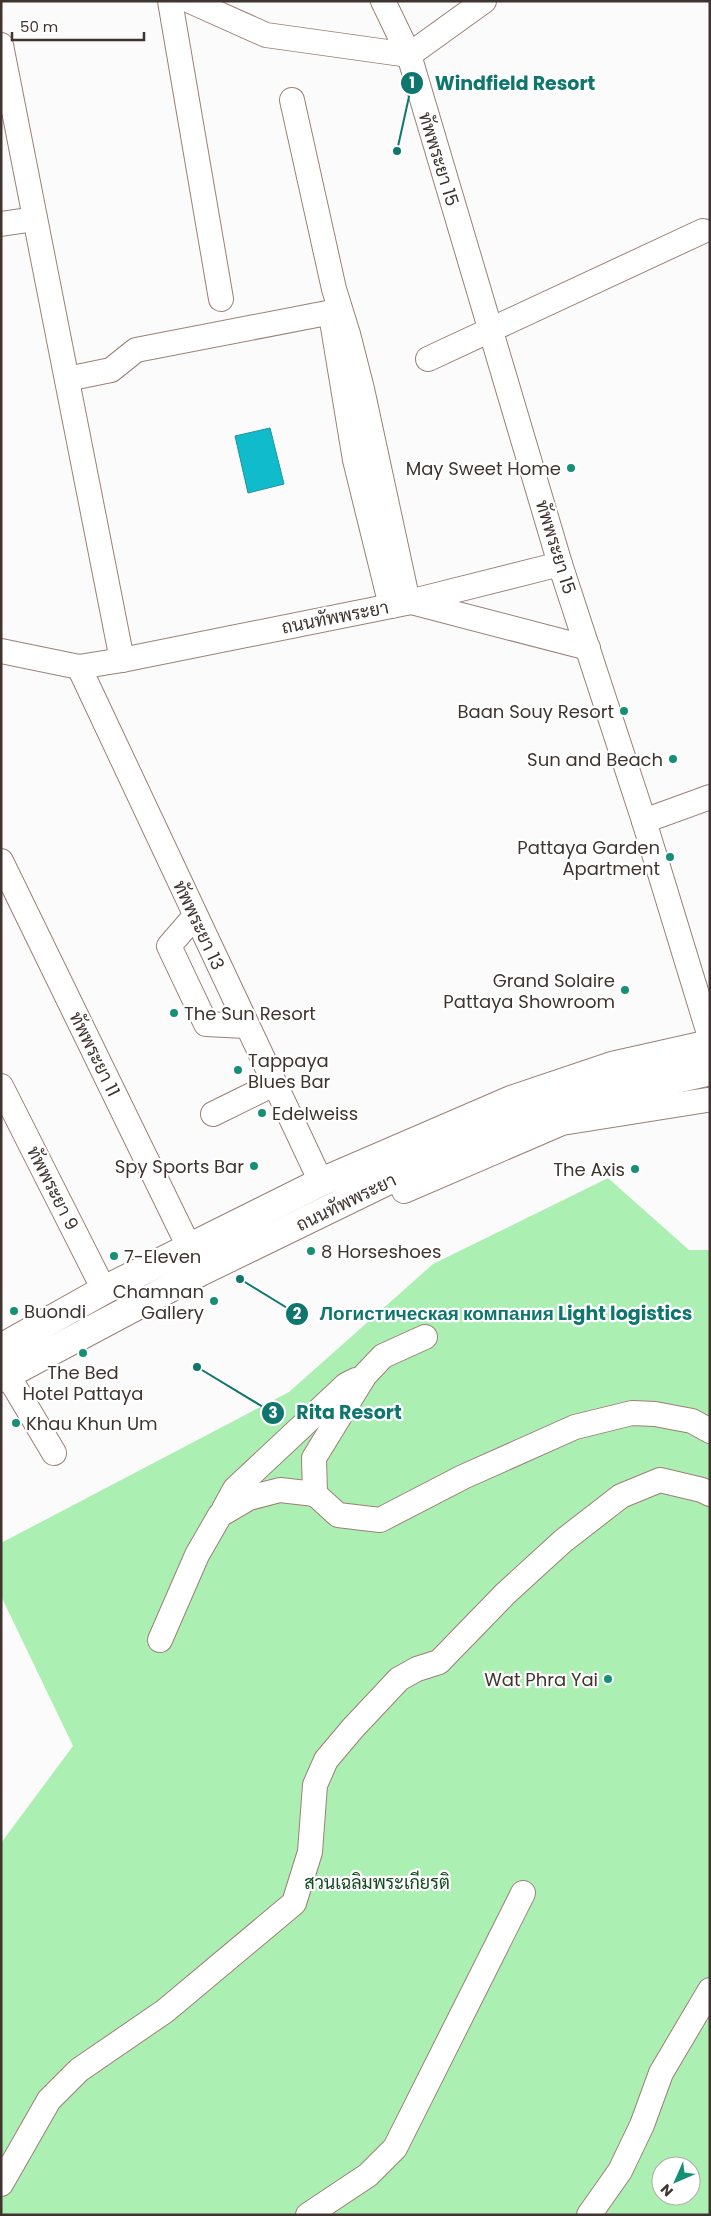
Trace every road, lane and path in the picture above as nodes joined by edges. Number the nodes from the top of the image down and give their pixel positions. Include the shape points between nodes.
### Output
1 (170, 1) edge
2 (190, 1) edge
3 (383, 1) edge
4 (484, 1) edge
5 (1, 45) edge
6 (408, 55) junction
7 (292, 100) dead end
8 (35, 219) junction
9 (1, 224) edge
10 (703, 231) dead end
11 (220, 298) dead end
12 (490, 331) junction
13 (428, 359) dead end
14 (66, 379) junction
15 (560, 564) junction
16 (403, 603) junction
17 (588, 648) junction
18 (1, 651) edge
19 (122, 660) junction
20 (79, 667) junction
21 (710, 798) edge
22 (644, 821) junction
23 (1, 861) edge
24 (195, 916) junction
25 (246, 1026) junction
26 (710, 1037) edge
27 (710, 1044) edge
28 (706, 1072) edge
29 (274, 1084) junction
30 (1, 1086) edge
31 (708, 1108) edge
32 (213, 1114) dead end
33 (398, 1177) junction
34 (321, 1182) junction
35 (189, 1247) junction
36 (104, 1290) junction
37 (425, 1337) dead end
38 (1, 1348) edge
39 (365, 1375) junction
40 (4, 1376) edge
41 (710, 1431) edge
42 (54, 1453) dead end
43 (315, 1494) junction
44 (710, 1494) edge
45 (220, 1515) junction
46 (160, 1640) dead end
47 (523, 1893) dead end
48 (710, 1990) edge
49 (1, 2184) edge
50 (308, 2215) edge
51 (589, 2215) edge

1 - 11 street
2 - 6 street via 266,35
3 - 6 street, ทัพพระยา 15
4 - 6 street
5 - 8 street
6 - 12 street, ทัพพระยา 15
7 - 16 street via 334,289 362,389
8 - 9 street
8 - 14 street
10 - 12 street
12 - 13 street
12 - 15 street, ทัพพระยา 15
14 - 16 street via 111,370 136,350 327,313 332,321 355,460
14 - 19 street
15 - 16 street
15 - 17 street, ทัพพระยา 15
16 - 17 street, ถนนทัพพระยา
16 - 19 street, ถนนทัพพระยา
17 - 22 street, ทัพพระยา 15
18 - 20 street
19 - 20 street, ถนนทัพพระยา
20 - 24 street, ทัพพระยา 13
21 - 22 street
22 - 26 street, ทัพพระยา 15
23 - 35 street, ทัพพระยา 11
24 - 25 street, ทัพพระยา 13
24 - 25 street via 169,946 206,1024
25 - 29 street, ทัพพระยา 13
27 - 34 main road, ถนนทัพพระยา via 612,1066 510,1100
28 - 31 street
28 - 33 main road, ถนนทัพพระยา via 616,1092 520,1124
29 - 32 street
29 - 34 street, ทัพพระยา 13
30 - 36 street, ทัพพระยา 9
31 - 33 street via 562,1123 404,1191
33 - 40 main road, ถนนทัพพระยา via 202,1271
34 - 35 main road, ถนนทัพพระยา
35 - 36 main road, ถนนทัพพระยา
36 - 38 main road, ถนนทัพพระยา
37 - 39 street via 383,1356
39 - 43 street via 314,1458
39 - 45 street via 346,1385 235,1489
40 - 42 street
41 - 43 street via 692,1421 632,1413 575,1428 463,1477 380,1520 338,1515
43 - 45 street via 280,1490 248,1498
44 - 49 street via 660,1480 621,1496 563,1541 505,1594 439,1662 399,1679 326,1760 315,1785 310,1852 294,1903 165,2011 79,2070 49,2100
45 - 46 street via 197,1555
47 - 50 street via 395,2148 368,2175
48 - 51 street via 661,2073 642,2125 620,2171

